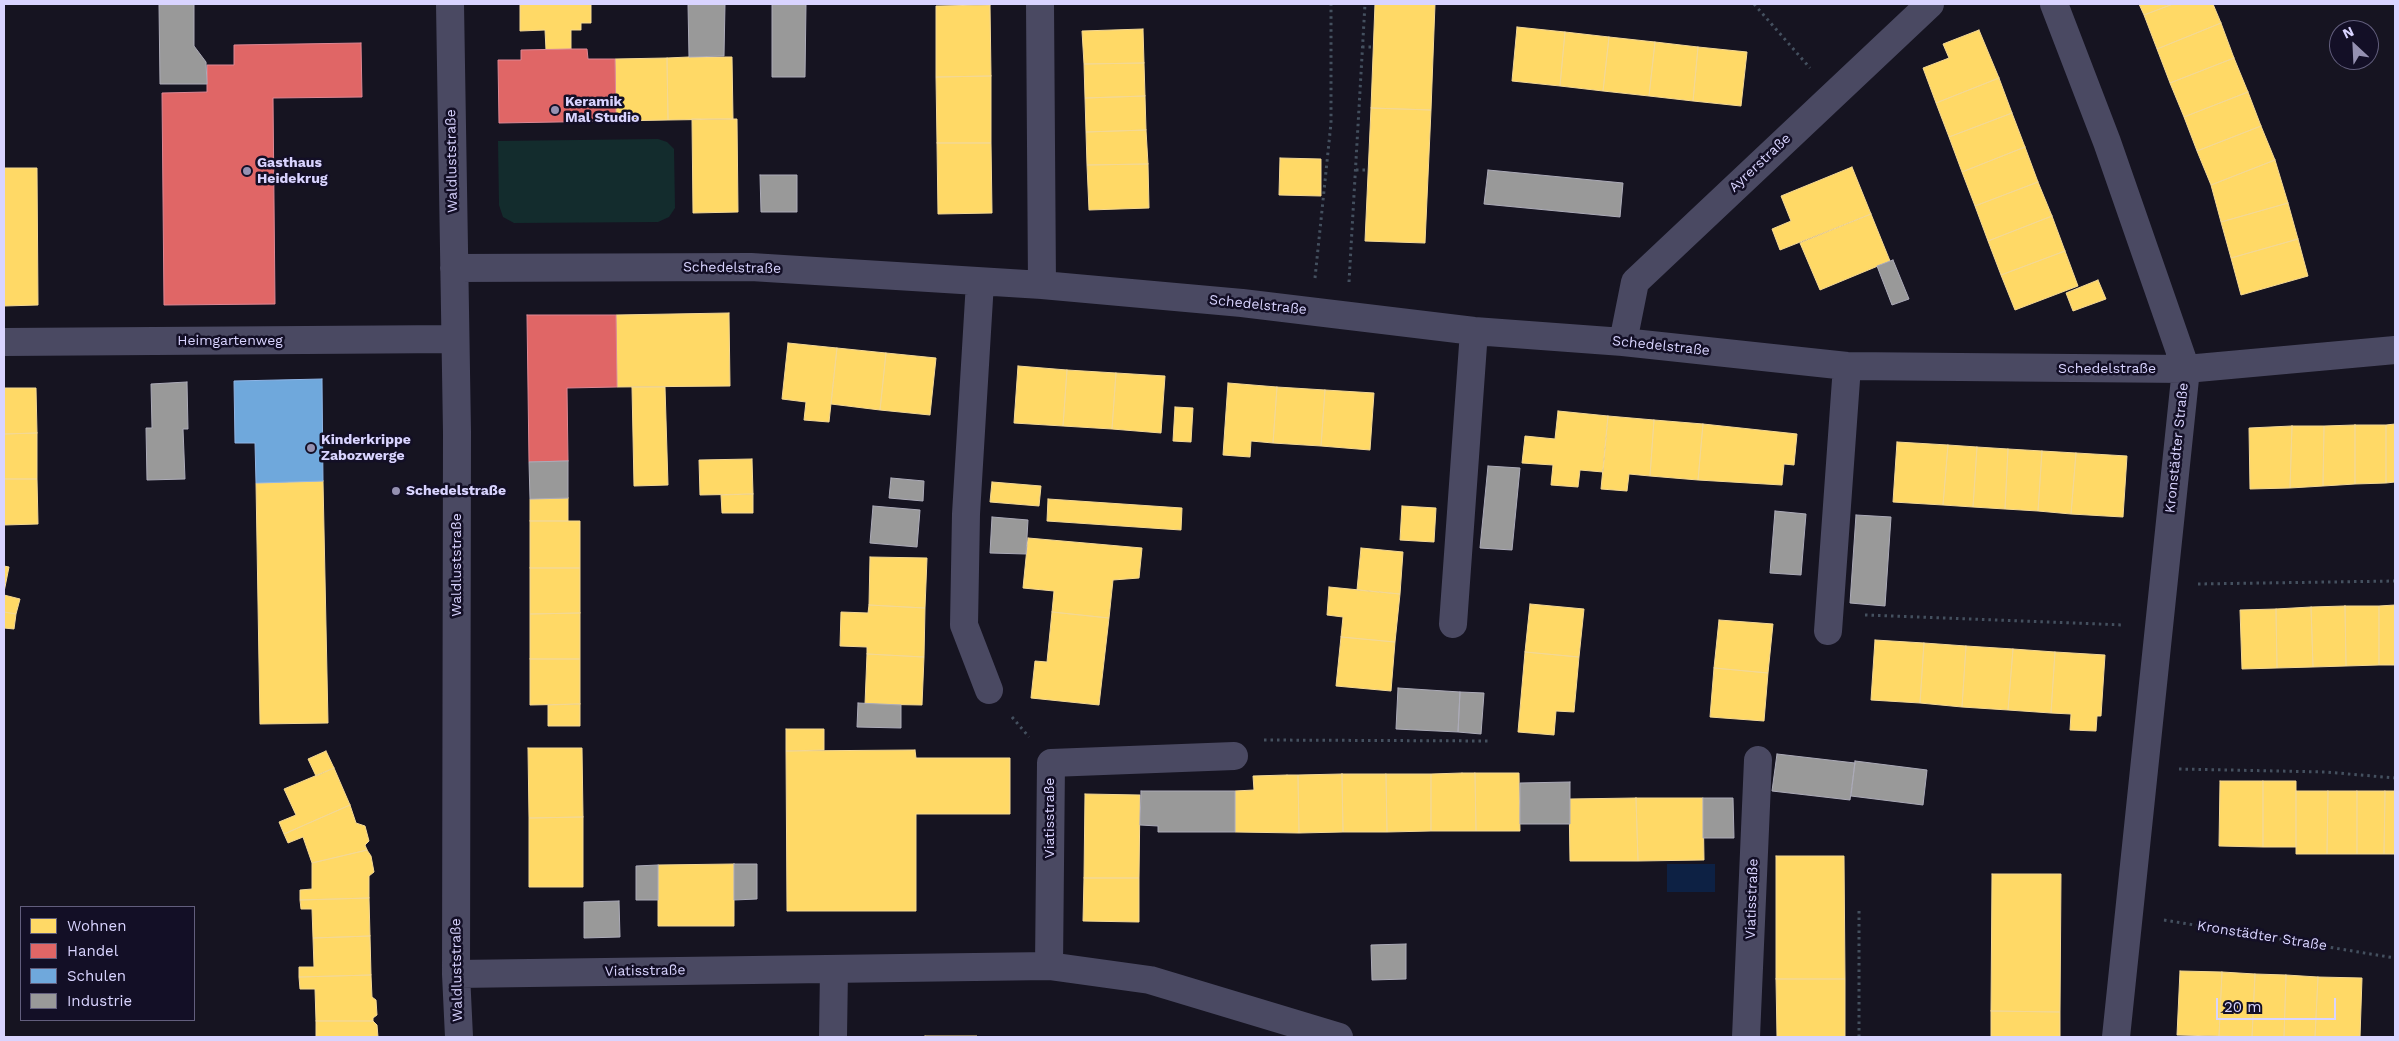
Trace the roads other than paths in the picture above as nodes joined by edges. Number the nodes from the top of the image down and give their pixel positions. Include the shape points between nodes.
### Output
1 (450, 4) edge
2 (1040, 4) edge
3 (1930, 4) edge
4 (2054, 4) edge
5 (454, 268) junction
6 (980, 282) junction
7 (1042, 286) junction
8 (1474, 330) junction
9 (455, 339) junction
10 (4, 342) edge
11 (1623, 342) junction
12 (2395, 350) edge
13 (1848, 366) junction
14 (2186, 369) junction
15 (1829, 623) road end
16 (1453, 624) dead end
17 (988, 690) road end
18 (1234, 756) road end
19 (1758, 760) dead end
20 (1049, 966) junction
21 (834, 968) junction
22 (456, 974) junction
23 (459, 1037) edge
24 (833, 1037) edge
25 (1336, 1037) edge
26 (1746, 1037) edge
27 (2116, 1037) edge

1 - 5 street, Waldluststraße
2 - 7 street
3 - 11 street, Ayrerstraße via 1635,282
4 - 14 street, Kronstädter Straße via 2107,142
5 - 6 street, Schedelstraße via 751,267
5 - 9 street, Waldluststraße
6 - 7 street, Schedelstraße
6 - 17 street via 966,514 964,625
7 - 8 street, Schedelstraße via 1242,303
8 - 11 street, Schedelstraße
8 - 16 street
9 - 10 street, Heimgartenweg
9 - 22 street, Waldluststraße
11 - 13 street, Schedelstraße
12 - 14 street, Schedelstraße
13 - 14 street, Schedelstraße
13 - 15 street
14 - 27 street, Kronstädter Straße
18 - 20 street, Viatisstraße via 1051,763
19 - 26 street, Viatisstraße
20 - 21 street, Viatisstraße
20 - 25 street, Viatisstraße via 1150,980
21 - 22 street, Viatisstraße
21 - 24 street
22 - 23 street, Waldluststraße

